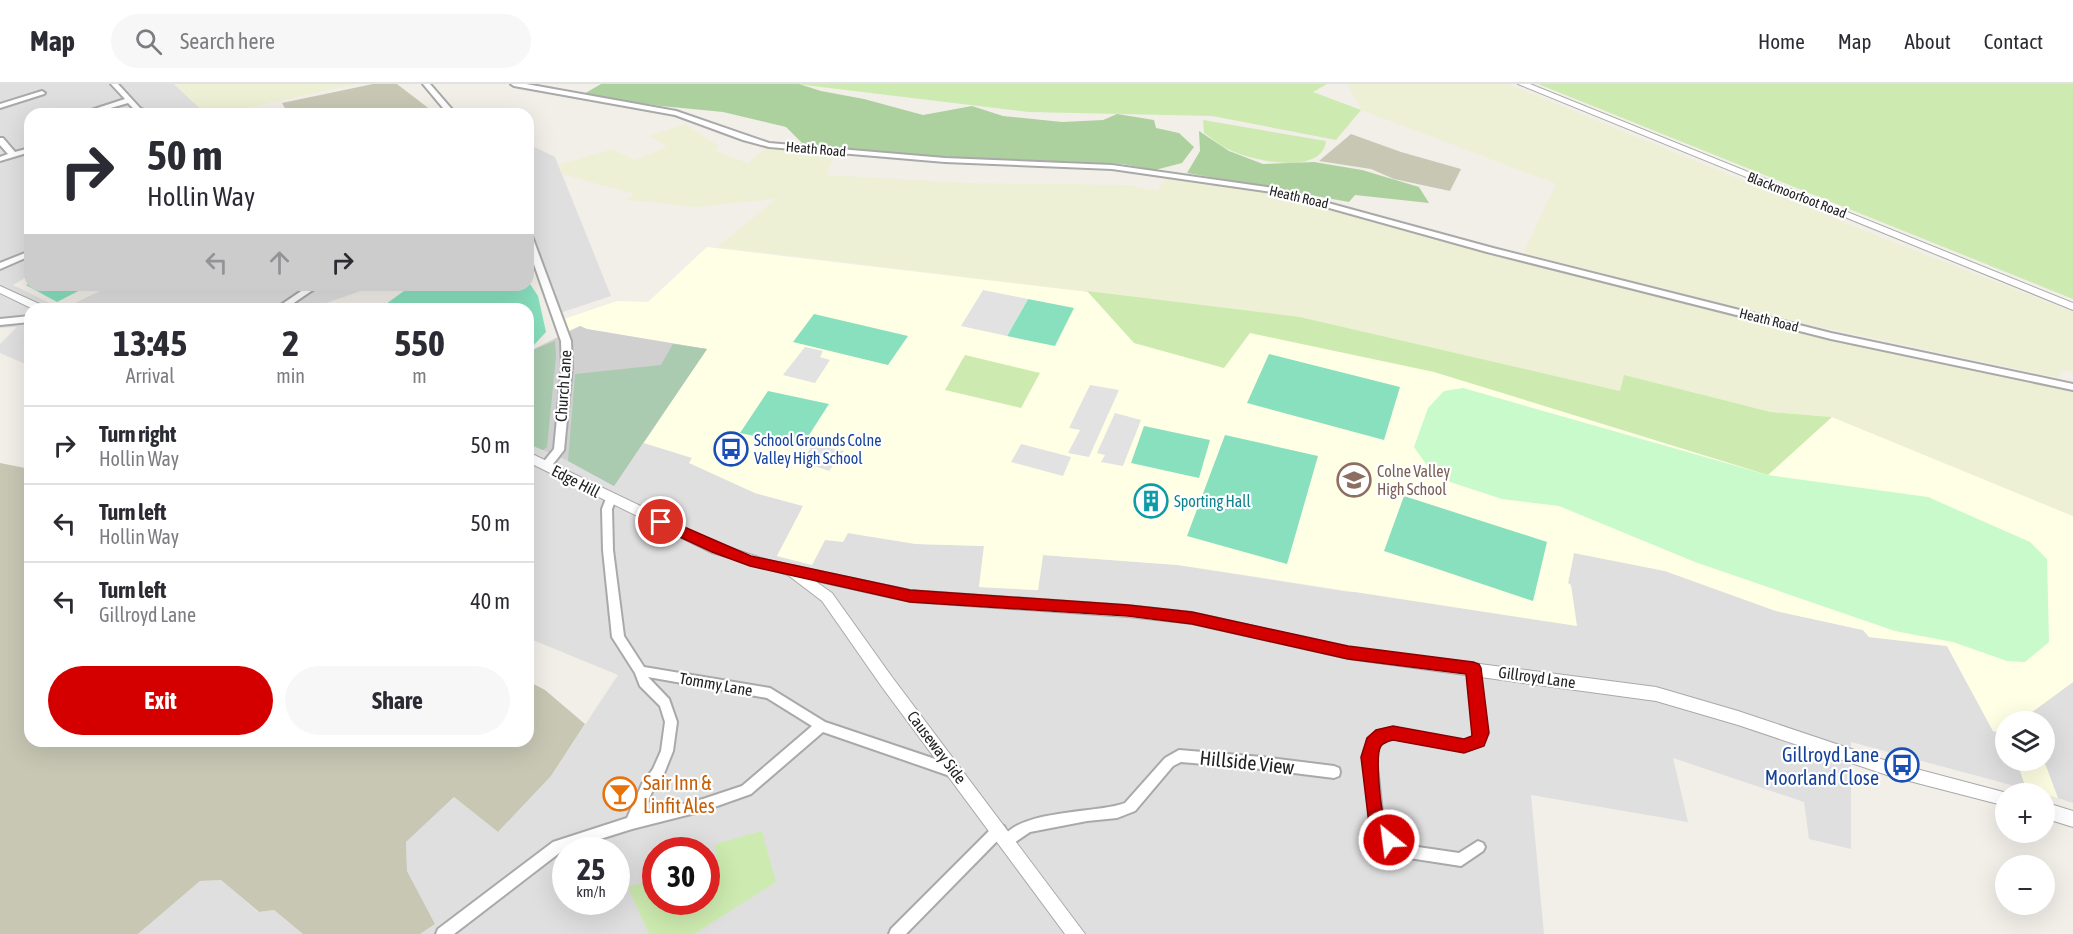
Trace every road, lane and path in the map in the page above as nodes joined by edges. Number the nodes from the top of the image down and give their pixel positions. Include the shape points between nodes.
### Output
1 (114, 84) edge
2 (426, 84) edge
3 (514, 84) edge
4 (1522, 84) edge
5 (42, 93) dead end
6 (129, 100) junction
7 (0, 106) edge
8 (103, 108) edge
9 (137, 108) edge
10 (447, 108) edge
11 (0, 140) edge
12 (24, 152) edge
13 (13, 155) junction
14 (0, 159) edge
15 (534, 253) edge
16 (24, 256) edge
17 (0, 266) edge
18 (0, 289) edge
19 (307, 291) edge
20 (29, 303) edge
21 (288, 303) edge
22 (2073, 306) edge
23 (24, 320) edge
24 (0, 322) edge
25 (2073, 387) edge
26 (534, 460) edge
27 (546, 465) junction
28 (609, 498) junction
29 (789, 569) junction
30 (1473, 668) junction
31 (640, 671) junction
32 (821, 726) junction
33 (956, 772) junction
34 (1334, 772) dead end
35 (1995, 796) edge
36 (2055, 813) edge
37 (2073, 819) edge
38 (632, 823) junction
39 (1003, 836) junction
40 (1478, 847) dead end
41 (443, 934) edge
42 (896, 934) edge
43 (1076, 934) edge

1 - 6 street
2 - 10 street
3 - 25 street, Heath Road via 693,117 741,138 769,145 945,159 1112,166 1273,190 1490,250 1822,333
4 - 22 street, Blackmoorfoot Road
5 - 7 street
6 - 8 street
6 - 9 street
11 - 13 street
12 - 13 street
13 - 14 street
15 - 27 street, Church Lane via 566,341 559,450
16 - 17 street
18 - 20 street
19 - 21 street
23 - 24 street
26 - 27 street, Edge Hill
27 - 28 street, Edge Hill
28 - 29 street, Gillroyd Lane via 717,549
28 - 31 street via 608,550 618,637
29 - 30 street, Gillroyd Lane via 910,596 1192,618 1348,653
29 - 33 street, Causeway Side via 827,597
30 - 35 street, Gillroyd Lane via 1656,694 1890,769
30 - 40 street via 1481,733 1478,741 1464,746 1393,733 1372,743 1370,757 1377,824 1389,840 1409,852 1461,860
31 - 32 street, Tommy Lane via 770,693
31 - 38 street via 644,682 665,704 671,722 667,751
32 - 33 street, Tommy Lane
32 - 38 street via 746,790
33 - 39 street, Causeway Side
34 - 39 street, Hillside View via 1179,756 1169,762 1130,807 1027,827
36 - 37 street
38 - 41 street via 558,846
39 - 42 street
39 - 43 street, Causeway Side

